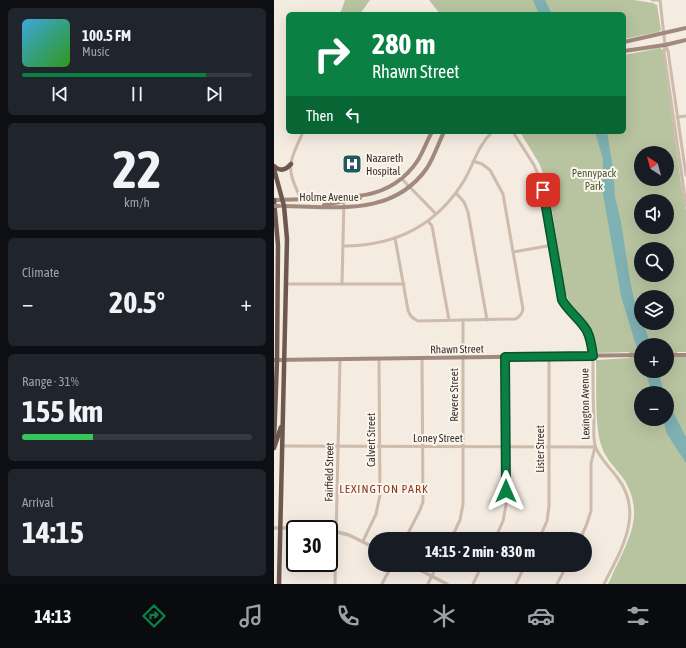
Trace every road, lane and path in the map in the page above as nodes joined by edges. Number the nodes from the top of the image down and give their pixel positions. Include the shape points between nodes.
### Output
1 (652, 0) edge
2 (660, 0) edge
3 (686, 28) edge
4 (663, 34) junction
5 (686, 40) edge
6 (626, 42) edge
7 (665, 45) junction
8 (626, 51) edge
9 (686, 116) edge
10 (675, 117) junction
11 (302, 134) edge
12 (431, 134) edge
13 (443, 134) edge
14 (490, 134) edge
15 (514, 134) edge
16 (473, 161) junction
17 (291, 164) junction
18 (274, 168) edge
19 (686, 176) edge
20 (402, 179) junction
21 (684, 184) edge
22 (410, 187) junction
23 (456, 193) junction
24 (344, 199) junction
25 (277, 200) edge
26 (301, 200) junction
27 (686, 205) edge
28 (274, 206) edge
29 (282, 206) junction
30 (316, 206) junction
31 (344, 207) junction
32 (436, 214) junction
33 (428, 221) junction
34 (395, 238) junction
35 (553, 245) junction
36 (343, 246) junction
37 (513, 252) junction
38 (286, 284) junction
39 (342, 284) junction
40 (404, 284) junction
41 (448, 320) junction
42 (464, 320) junction
43 (487, 320) junction
44 (634, 355) edge
45 (674, 355) edge
46 (686, 355) edge
47 (593, 356) junction
48 (505, 357) junction
49 (549, 357) junction
50 (463, 358) junction
51 (379, 359) junction
52 (422, 359) junction
53 (276, 360) edge
54 (284, 360) junction
55 (340, 360) junction
56 (283, 421) junction
57 (274, 432) edge
58 (274, 442) edge
59 (282, 446) junction
60 (338, 447) junction
61 (380, 447) junction
62 (423, 447) junction
63 (463, 447) junction
64 (506, 447) junction
65 (548, 447) junction
66 (595, 447) junction
67 (274, 448) edge
68 (336, 520) edge
69 (274, 528) edge
70 (280, 528) junction
71 (286, 528) edge
72 (338, 532) edge
73 (409, 532) edge
74 (454, 532) edge
75 (498, 532) edge
76 (542, 532) edge
77 (583, 532) edge
78 (363, 541) junction
79 (368, 544) edge
80 (335, 572) edge
81 (388, 572) edge
82 (423, 572) edge
83 (433, 572) edge
84 (479, 572) edge
85 (522, 572) edge
86 (563, 572) edge
87 (431, 576) junction
88 (279, 584) edge
89 (335, 584) edge
90 (382, 584) edge
91 (428, 584) edge
92 (447, 584) edge
93 (473, 584) edge
94 (516, 584) edge
95 (557, 584) edge
96 (604, 584) edge

1 - 2 street
2 - 4 street
3 - 4 main road
4 - 6 main road
4 - 7 street
5 - 7 main road
7 - 8 main road
7 - 10 street via 668,51
9 - 10 street
10 - 19 street
10 - 21 street
11 - 17 street
12 - 20 main road, Holme Avenue via 417,162
13 - 22 main road, Holme Avenue via 428,167
14 - 16 street
15 - 35 street, Lexington Avenue via 540,179
16 - 23 street
16 - 37 street via 490,170 500,187
17 - 18 highway via 282,170
17 - 26 street via 292,178
18 - 25 highway
20 - 22 street
20 - 24 main road, Holme Avenue via 384,189
21 - 27 street
22 - 31 main road, Holme Avenue via 378,203
22 - 32 street
23 - 32 street
23 - 43 street via 468,212
24 - 26 main road, Holme Avenue
24 - 30 main road
24 - 31 street
25 - 26 main road, Holme Avenue
25 - 29 highway
25 - 53 highway
28 - 29 main road, Holme Avenue, bridge
29 - 30 main road, Holme Avenue
29 - 38 highway via 287,229
30 - 31 main road, Holme Avenue
31 - 36 street
32 - 33 street
33 - 34 street
33 - 41 street via 432,226
34 - 36 street via 368,245
34 - 40 street
35 - 37 street
35 - 47 street, Lexington Avenue via 562,300 587,330
36 - 39 street
37 - 43 street via 522,314 511,319
38 - 39 street
38 - 54 highway
39 - 40 street
40 - 41 street via 411,317 418,321
41 - 42 street
42 - 43 street
42 - 50 street, Revere Street
44 - 47 main road, Rhawn Street
45 - 46 main road
47 - 49 main road, Rhawn Street
47 - 66 street, Lexington Avenue
48 - 49 main road, Rhawn Street
48 - 50 main road, Rhawn Street
48 - 64 street
49 - 65 street, Lister Street
50 - 52 main road, Rhawn Street
50 - 63 street, Revere Street
51 - 52 main road, Rhawn Street
51 - 55 main road, Rhawn Street
51 - 61 street, Calvert Street
52 - 62 street
53 - 54 main road, Rhawn Street
53 - 57 highway
54 - 55 main road, Rhawn Street
54 - 56 highway
55 - 60 street, Fairfield Street
56 - 59 highway
56 - 67 highway
57 - 58 highway
59 - 60 street, Loney Street
59 - 70 highway
60 - 61 street, Loney Street
60 - 68 street, Fairfield Street
61 - 62 street, Loney Street
61 - 78 street, Calvert Street via 379,501 376,514
62 - 63 street, Loney Street
62 - 73 street via 423,502
63 - 64 street, Loney Street
63 - 74 street, Revere Street via 463,504 460,520
64 - 65 street, Loney Street
64 - 75 street via 506,505
65 - 66 street, Loney Street
65 - 76 street, Lister Street via 549,506
66 - 77 street via 591,463 591,511
66 - 96 street, Lexington Avenue via 624,488 630,514 625,542
69 - 70 street
70 - 71 street
70 - 88 highway
72 - 78 street
78 - 79 street
80 - 89 street, Fairfield Street
81 - 90 street
82 - 87 street
83 - 87 street
84 - 93 street
85 - 94 street
86 - 95 street
87 - 91 street
87 - 92 street

